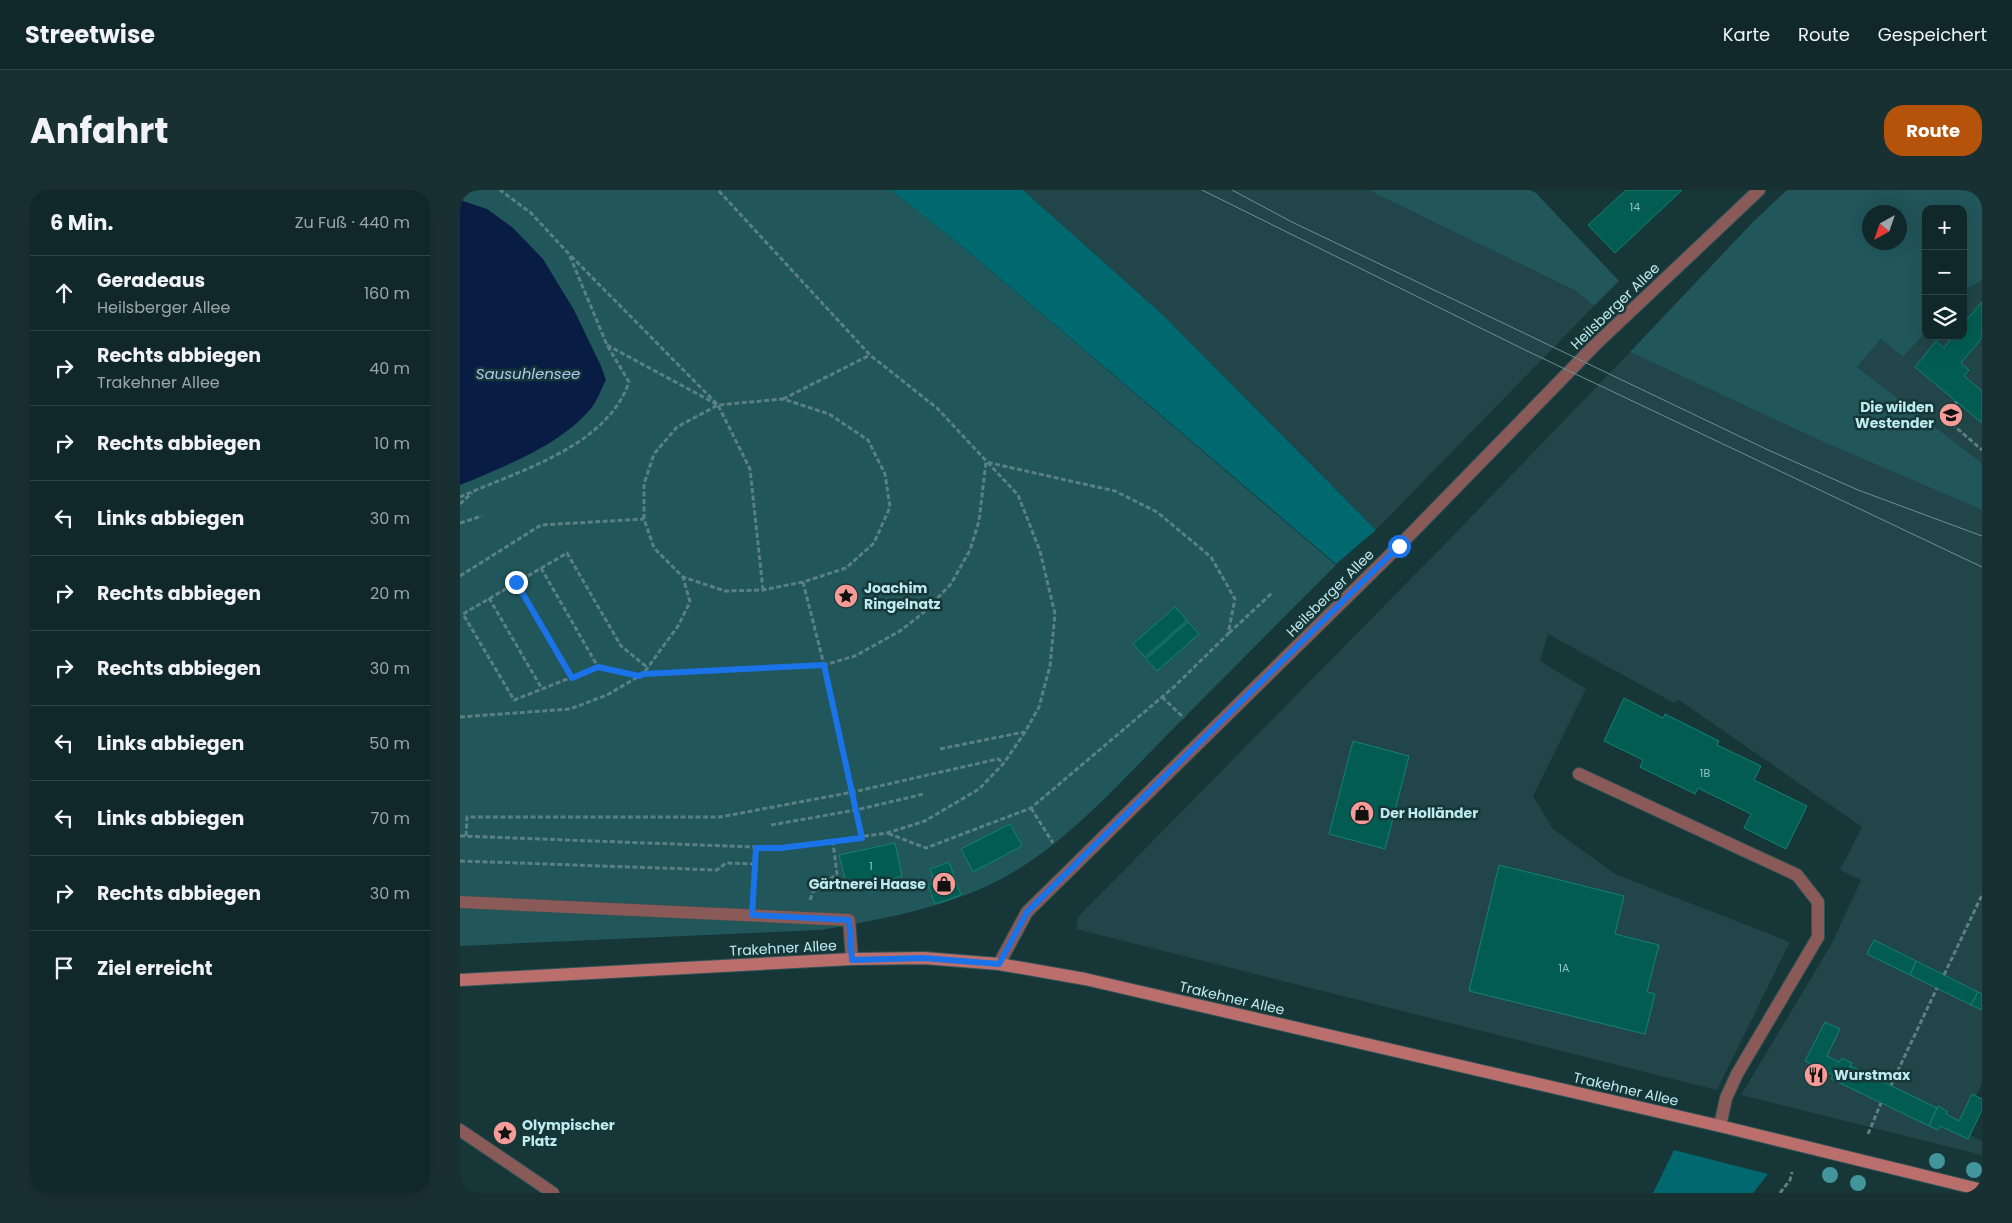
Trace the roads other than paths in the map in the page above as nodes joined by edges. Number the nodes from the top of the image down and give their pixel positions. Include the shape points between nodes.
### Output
1 (1759, 190) edge
2 (1579, 774) dead end
3 (460, 902) edge
4 (852, 960) junction
5 (999, 964) junction
6 (460, 980) edge
7 (1720, 1126) junction
8 (460, 1130) edge
9 (1982, 1190) edge
10 (553, 1193) edge

1 - 5 street, Heilsberger Allee via 1595,345 1399,546 1027,912
2 - 7 street via 1797,875 1818,902 1818,937 1737,1074 1726,1098
3 - 4 street via 849,920
4 - 5 main road, Trakehner Allee via 924,958
4 - 6 main road, Trakehner Allee
5 - 7 main road, Trakehner Allee via 1085,979
7 - 9 main road, Trakehner Allee
8 - 10 street

